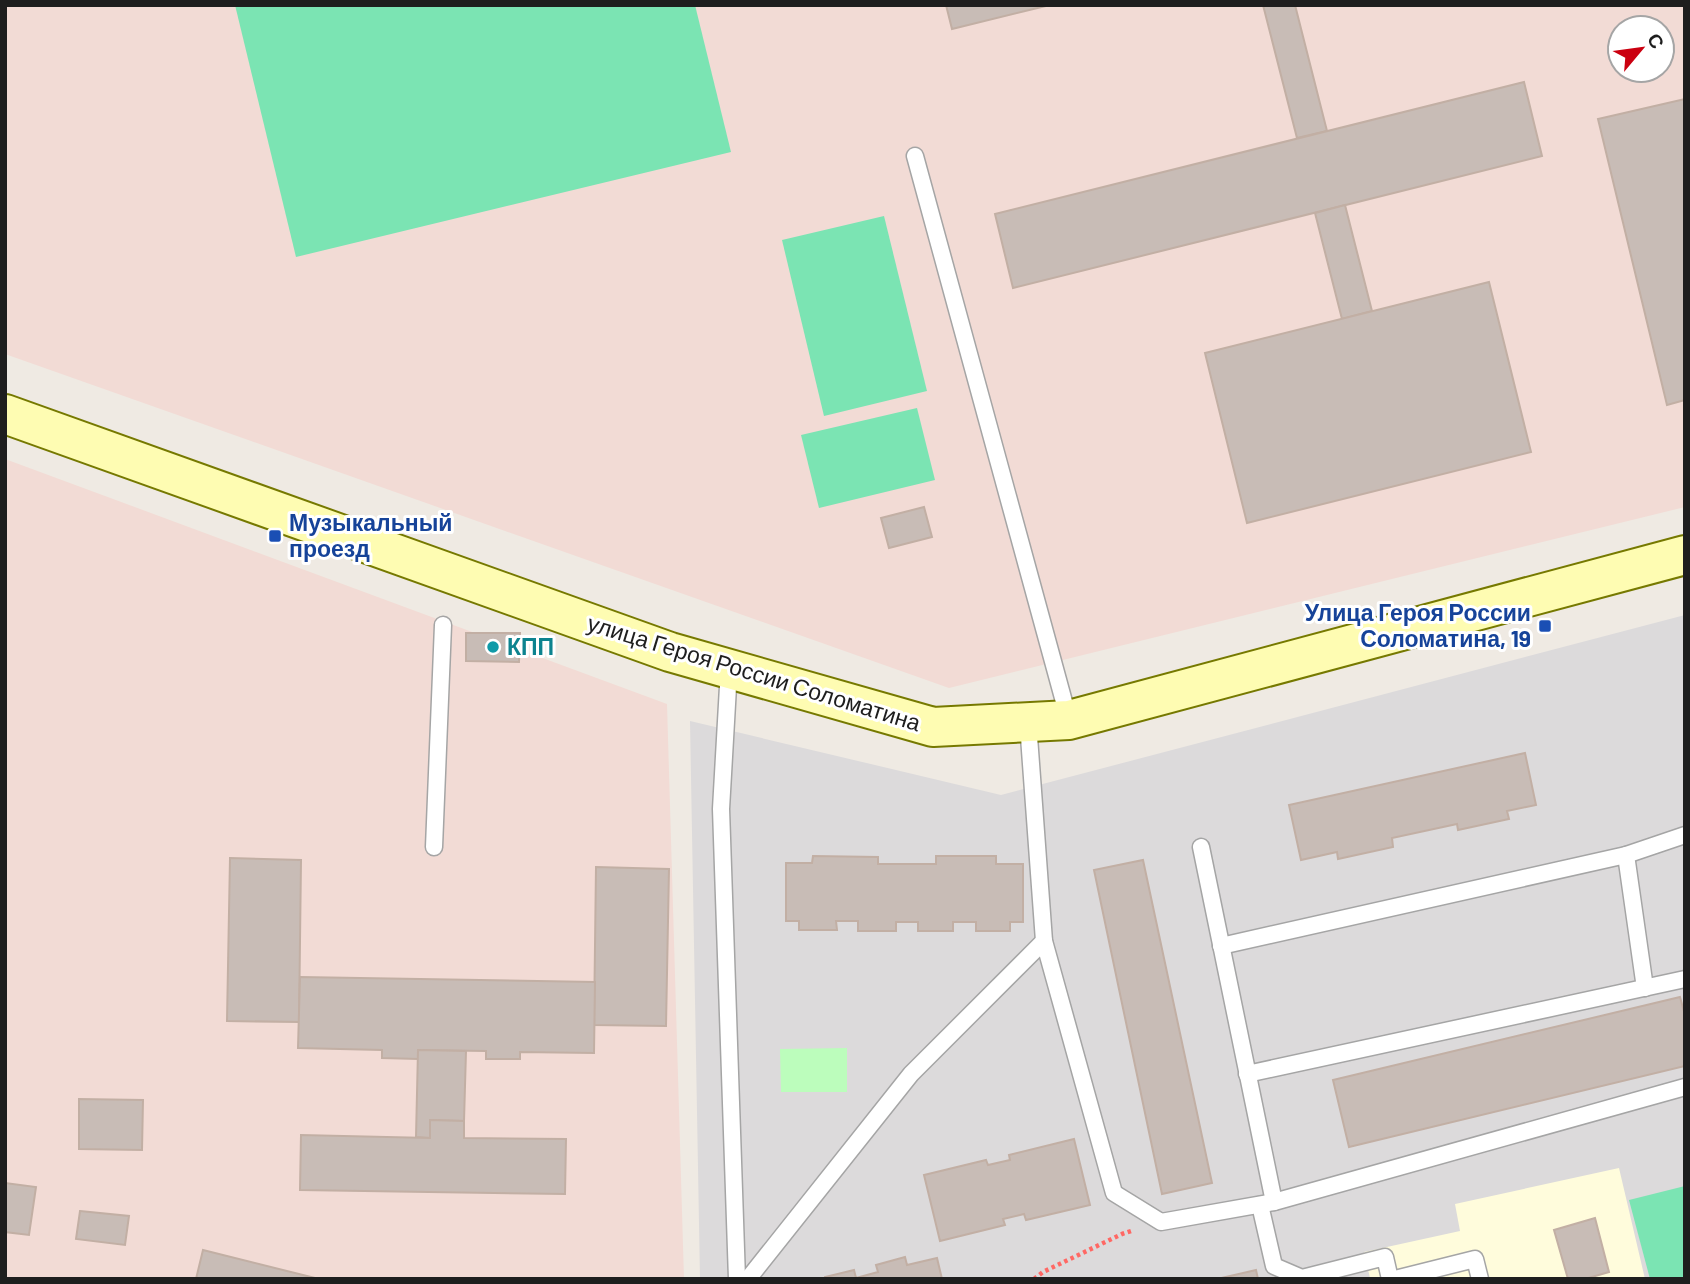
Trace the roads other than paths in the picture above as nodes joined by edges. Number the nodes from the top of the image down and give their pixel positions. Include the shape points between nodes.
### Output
1 (915, 156) dead end
2 (5, 414) edge
3 (1685, 555) edge
4 (443, 625) dead end
5 (729, 669) junction
6 (1069, 720) junction
7 (1028, 723) junction
8 (1685, 835) edge
9 (1201, 846) dead end
10 (434, 847) dead end
11 (1626, 855) junction
12 (1044, 941) junction
13 (1221, 946) junction
14 (1685, 979) edge
15 (1645, 988) junction
16 (1247, 1074) junction
17 (1685, 1087) edge
18 (1267, 1203) junction
19 (737, 1279) edge
20 (748, 1279) edge
21 (1392, 1279) edge
22 (1480, 1279) edge

1 - 6 lane
2 - 5 street, улица Героя России Соломатина via 670,652
3 - 6 street, улица Героя России Соломатина
4 - 10 lane
5 - 7 street, улица Героя России Соломатина via 933,727
5 - 19 lane via 721,809
6 - 7 street, улица Героя России Соломатина
7 - 12 lane
8 - 11 lane
9 - 13 lane
11 - 13 lane
11 - 15 lane
12 - 18 lane via 1114,1193 1161,1222
12 - 20 lane via 911,1074
13 - 16 lane
14 - 15 lane
15 - 16 lane
16 - 18 lane
17 - 18 lane
18 - 21 lane via 1275,1266 1302,1278 1385,1257
21 - 22 lane via 1475,1259

